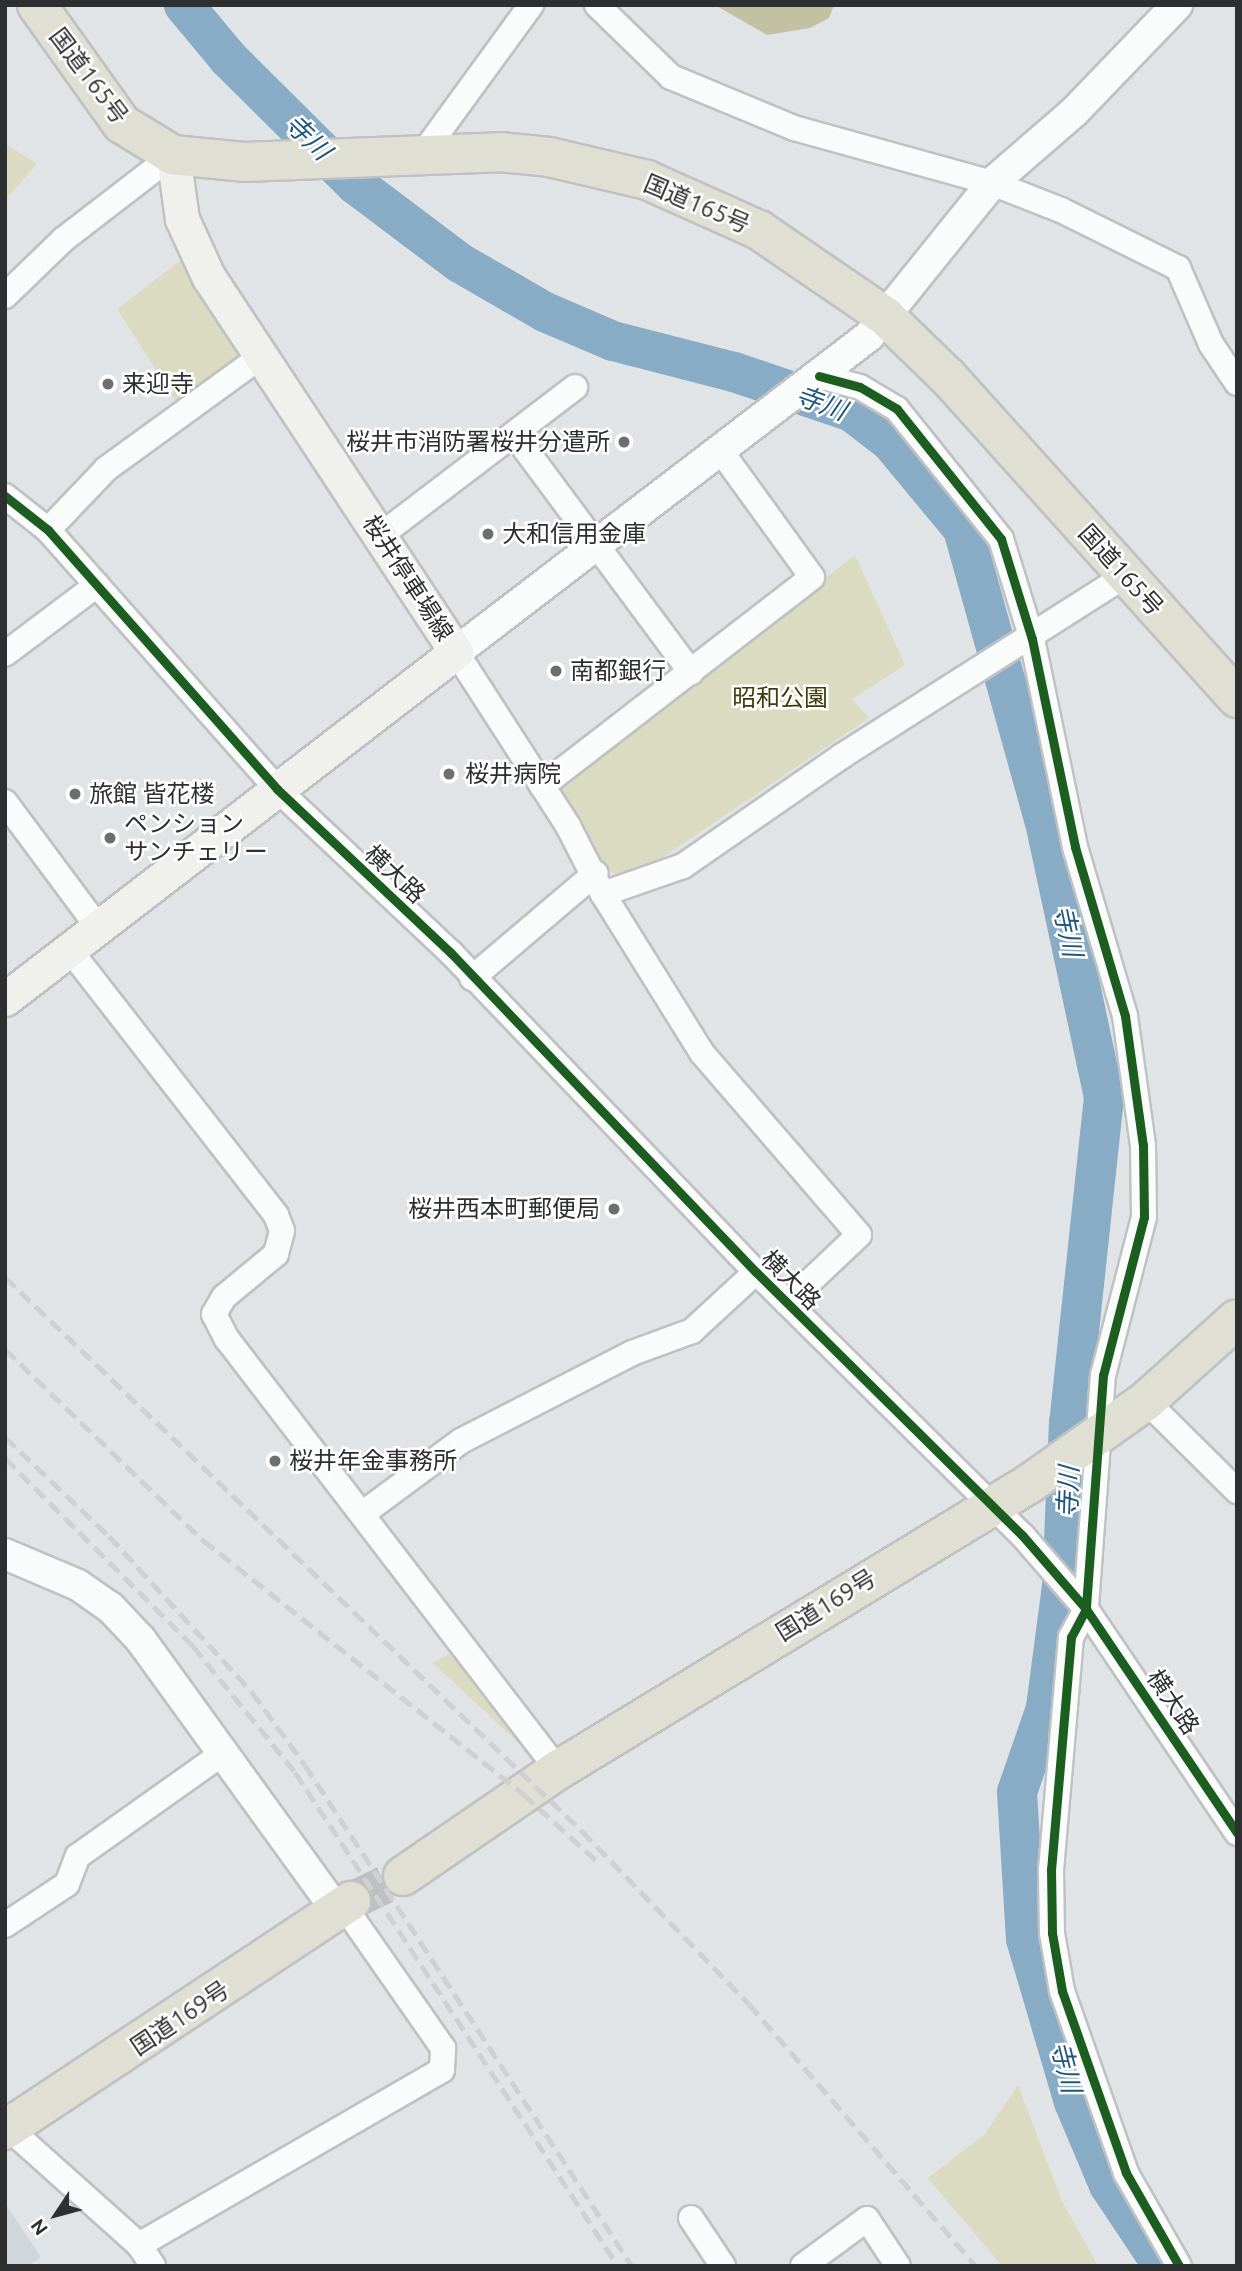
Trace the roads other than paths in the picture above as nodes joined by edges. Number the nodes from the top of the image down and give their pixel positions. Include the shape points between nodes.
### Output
1 (37, 5) edge
2 (531, 5) edge
3 (597, 5) edge
4 (1177, 5) edge
5 (173, 155) junction
6 (421, 156) junction
7 (992, 183) junction
8 (5, 296) edge
9 (886, 317) junction
10 (259, 358) junction
11 (816, 378) junction
12 (1237, 383) edge
13 (575, 387) dead end
14 (514, 434) junction
15 (720, 450) junction
16 (10, 506) edge
17 (48, 530) junction
18 (381, 535) junction
19 (598, 544) junction
20 (1125, 576) junction
21 (97, 585) junction
22 (1028, 642) junction
23 (456, 652) junction
24 (5, 654) edge
25 (691, 672) junction
26 (1237, 698) edge
27 (542, 786) junction
28 (277, 789) junction
29 (5, 802) edge
30 (599, 884) junction
31 (98, 927) junction
32 (69, 949) junction
33 (472, 978) junction
34 (5, 999) edge
35 (756, 1272) junction
36 (786, 1303) junction
37 (1237, 1319) edge
38 (1146, 1401) junction
39 (1089, 1442) junction
40 (1237, 1491) edge
41 (988, 1504) junction
42 (362, 1514) junction
43 (5, 1554) edge
44 (1082, 1605) junction
45 (223, 1753) junction
46 (558, 1770) junction
47 (1237, 1833) edge
48 (403, 1876) tunnel mouth
49 (344, 1906) junction
50 (5, 1925) edge
51 (6, 2128) edge
52 (691, 2218) dead end
53 (146, 2256) edge
54 (723, 2266) edge
55 (803, 2266) edge
56 (898, 2266) edge
57 (1179, 2266) edge

1 - 5 highway, 国道165号 via 122,124
2 - 6 street
3 - 7 street via 671,77 794,128
4 - 7 street via 1074,111
5 - 6 highway, 国道165号 via 268,162
5 - 8 street via 64,239
5 - 10 main road, 桜井停車場線 via 182,219 209,278
6 - 9 highway, 国道165号 via 549,157 647,180 759,230
7 - 9 street
7 - 12 street via 1061,210 1178,268 1212,344
9 - 11 street
9 - 20 highway, 国道165号 via 948,377
10 - 17 street via 106,469
10 - 18 main road, 桜井停車場線
11 - 15 street
11 - 22 street via 860,387 897,409 954,475 1001,539
13 - 14 street
14 - 18 street
14 - 19 street
15 - 19 street
15 - 25 street via 811,577
16 - 17 street, 横大路
17 - 21 street, 横大路
18 - 23 main road, 桜井停車場線
19 - 23 street
19 - 25 street
20 - 22 street
20 - 26 highway, 国道165号
21 - 24 street
21 - 28 street, 横大路
22 - 30 street via 682,866
22 - 39 street via 1075,847 1125,1016 1143,1145 1144,1217
23 - 27 street
23 - 28 main road, 桜井停車場線
25 - 27 street
27 - 30 street
28 - 31 main road, 桜井停車場線
28 - 33 street, 横大路
29 - 31 street
30 - 33 street
30 - 36 street via 702,1053 859,1235
31 - 32 main road, 桜井停車場線
32 - 34 main road, 桜井停車場線
32 - 42 street via 276,1214 282,1231 276,1254 224,1297 214,1314 227,1339
33 - 35 street, 横大路
35 - 36 street, 横大路
35 - 42 street via 692,1331 632,1353 461,1441
36 - 41 street, 横大路
37 - 38 highway, 国道169号
38 - 39 highway, 国道169号
38 - 40 street
39 - 41 highway, 国道169号 via 1029,1484
39 - 44 street
41 - 44 street, 横大路 via 1022,1535
41 - 46 highway, 国道169号
42 - 46 street
43 - 45 street via 78,1585 110,1607
44 - 47 street, 横大路
44 - 57 street via 1071,1637 1051,1869 1052,1933 1062,1991 1126,2173
45 - 49 street
45 - 50 street via 78,1856 67,1884
46 - 48 highway, 国道169号
49 - 51 highway, 国道169号
49 - 53 street via 443,2048 442,2070
51 - 53 street
52 - 54 street
55 - 56 street via 867,2219

